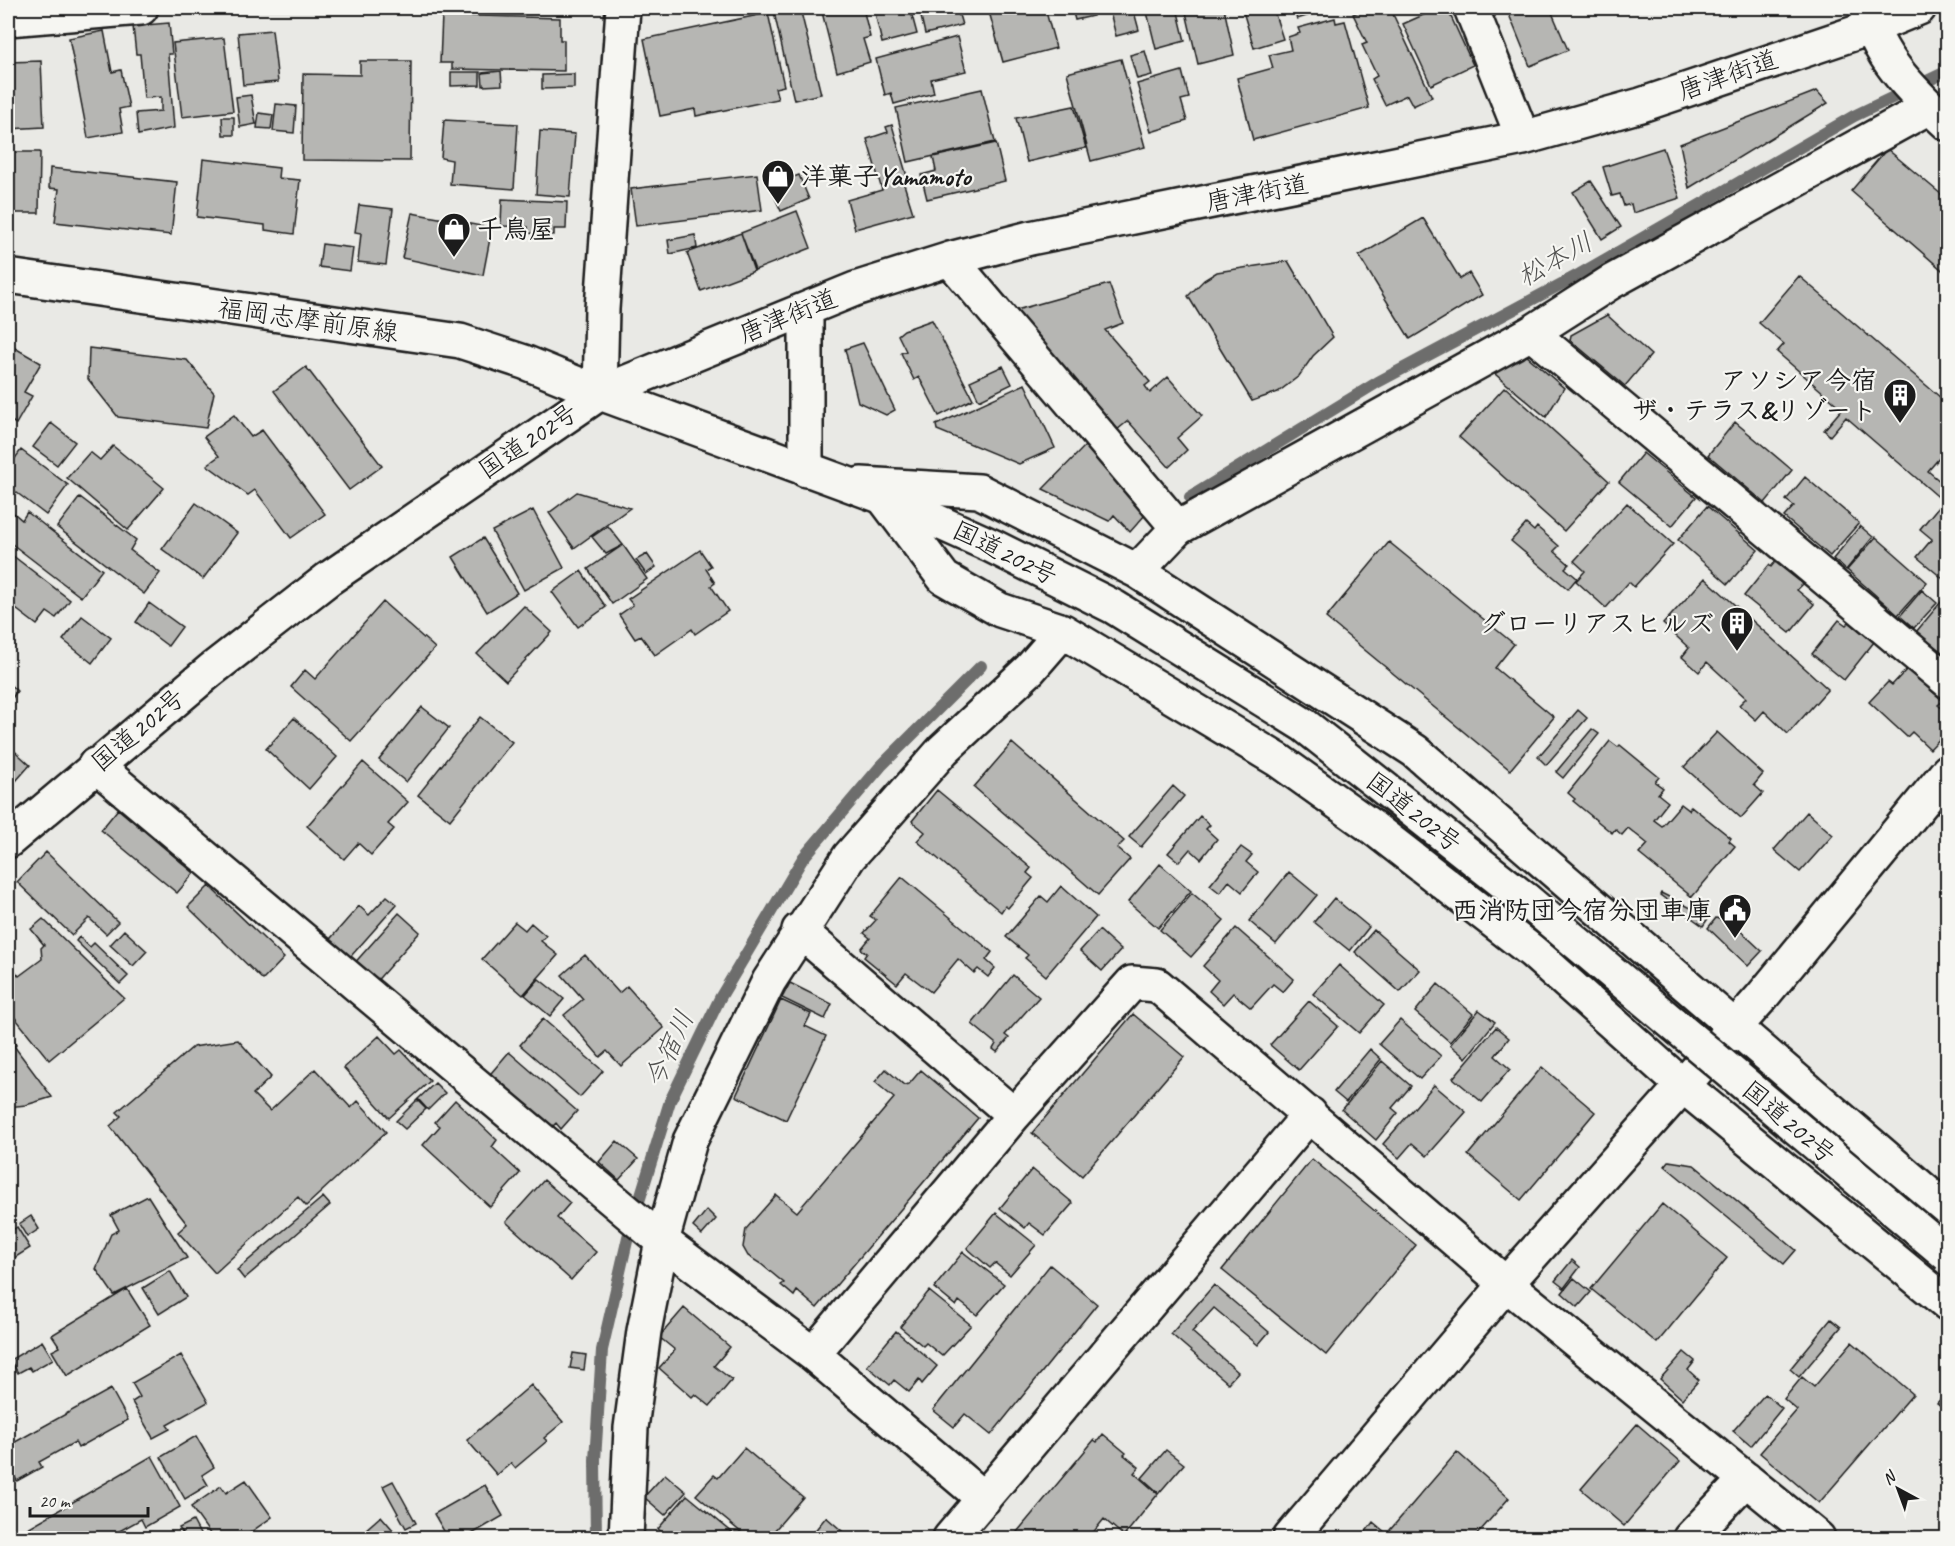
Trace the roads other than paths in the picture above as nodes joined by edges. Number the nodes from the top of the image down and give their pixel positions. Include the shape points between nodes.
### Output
1 (141, 8) edge
2 (623, 8) edge
3 (1471, 8) edge
4 (1919, 8) edge
5 (8, 19) edge
6 (1874, 30) edge
7 (1938, 115) edge
8 (1523, 138) junction
9 (950, 260) junction
10 (8, 276) edge
11 (806, 309) junction
12 (1531, 333) junction
13 (600, 393) junction
14 (806, 470) junction
15 (845, 483) junction
16 (883, 496) junction
17 (1178, 528) junction
18 (1137, 572) junction
19 (1063, 632) junction
20 (1947, 681) edge
21 (95, 765) junction
22 (1947, 771) edge
23 (8, 841) edge
24 (800, 930) junction
25 (1734, 1026) junction
26 (1682, 1085) junction
27 (1310, 1114) junction
28 (1014, 1115) junction
29 (1947, 1211) edge
30 (662, 1241) junction
31 (1947, 1255) edge
32 (1506, 1284) junction
33 (1947, 1304) edge
34 (813, 1354) junction
35 (1746, 1479) junction
36 (984, 1499) junction
37 (626, 1539) edge
38 (950, 1539) edge
39 (1290, 1539) edge
40 (1690, 1539) edge
41 (1818, 1539) edge

1 - 5 main road
2 - 13 main road via 602,309
3 - 8 main road
4 - 6 main road, 唐津街道
6 - 7 main road
6 - 8 main road, 唐津街道 via 1641,105
7 - 12 main road via 1611,282
8 - 9 main road, 唐津街道 via 1030,238
9 - 11 main road, 唐津街道
9 - 17 main road
10 - 13 main road, 福岡志摩前原線 via 460,341
11 - 13 main road, 唐津街道
11 - 14 main road
12 - 17 main road
12 - 20 main road
13 - 14 main road, 国道202号
13 - 21 main road, 国道202号 via 328,579
14 - 15 main road, 国道202号
15 - 16 main road, 国道202号
15 - 18 main road via 979,491
16 - 19 main road via 944,578 1000,610
16 - 31 main road, 国道202号, bridge via 1114,607 1304,725 1526,900
17 - 18 main road
18 - 25 main road via 1415,751
19 - 24 main road via 927,768 849,857
19 - 26 main road via 1278,760 1372,827 1533,952
21 - 23 main road, 国道202号
21 - 30 main road
22 - 25 main road
24 - 28 main road
24 - 30 main road via 768,981 690,1141
25 - 26 main road
25 - 29 main road
26 - 32 main road
26 - 33 main road
27 - 28 main road via 1157,985 1132,983
27 - 32 main road
27 - 36 main road
28 - 34 main road
30 - 34 main road
30 - 37 main road via 644,1331 631,1428
32 - 35 main road
32 - 39 main road
34 - 36 main road
35 - 40 main road
35 - 41 main road
36 - 38 main road

